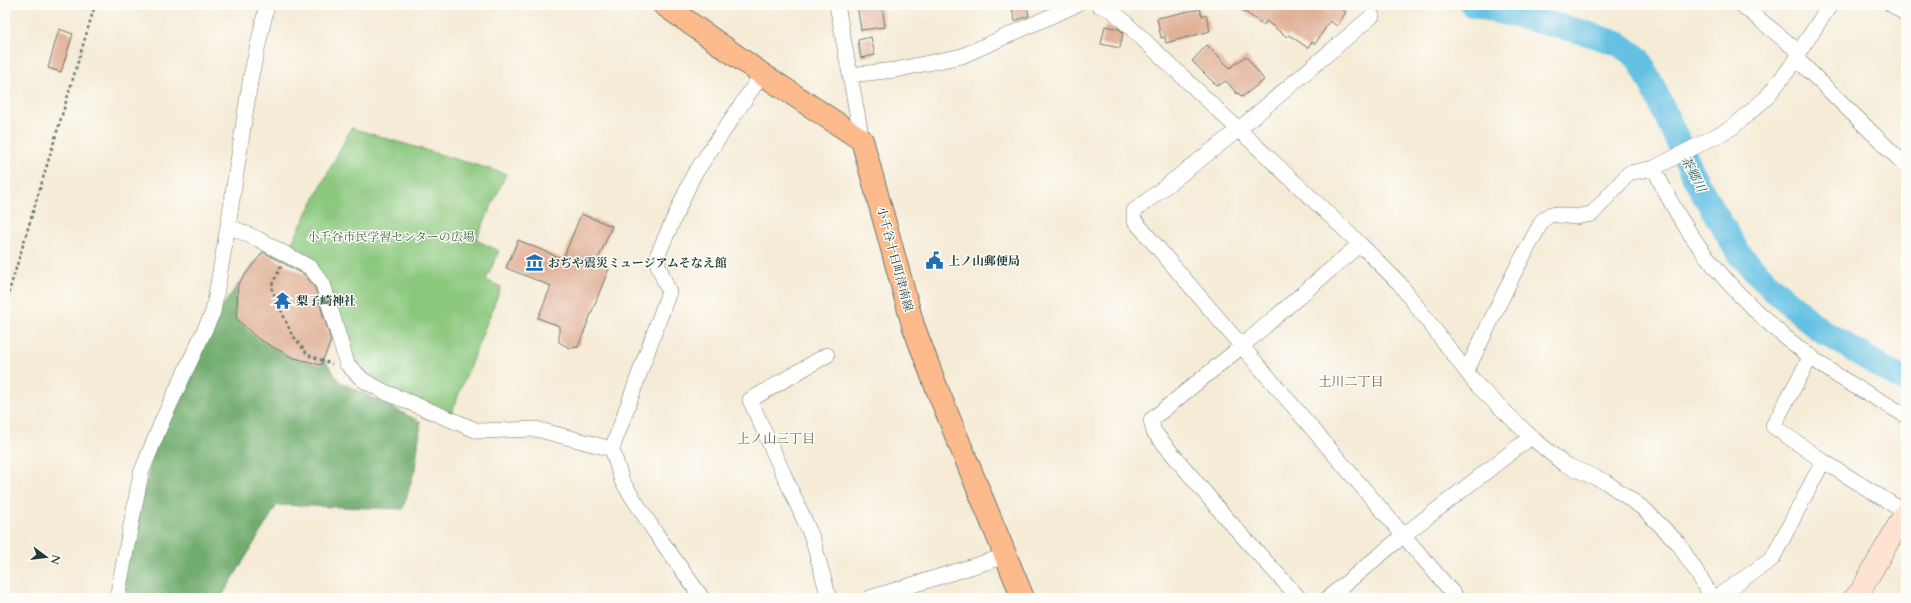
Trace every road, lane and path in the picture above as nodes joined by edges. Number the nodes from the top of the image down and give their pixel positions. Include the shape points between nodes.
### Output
1 (95, 5) edge
2 (266, 5) edge
3 (664, 5) edge
4 (837, 5) edge
5 (1076, 5) edge
6 (1099, 5) edge
7 (1742, 5) edge
8 (1830, 5) edge
9 (1892, 5) edge
10 (1906, 14) edge
11 (1372, 16) dead end
12 (1798, 56) junction
13 (762, 74) junction
14 (850, 75) junction
15 (1238, 130) junction
16 (862, 140) junction
17 (1906, 166) edge
18 (1654, 168) junction
19 (228, 226) junction
20 (1360, 244) junction
21 (286, 254) junction
22 (5, 305) edge
23 (1242, 346) junction
24 (827, 355) dead end
25 (1812, 356) junction
26 (1467, 370) junction
27 (357, 374) junction
28 (1906, 416) edge
29 (1531, 437) junction
30 (612, 449) junction
31 (1823, 462) junction
32 (1905, 511) edge
33 (1404, 535) junction
34 (1006, 556) junction
35 (117, 598) edge
36 (702, 598) edge
37 (829, 598) edge
38 (870, 598) edge
39 (1024, 598) edge
40 (1298, 598) edge
41 (1328, 598) edge
42 (1457, 598) edge
43 (1714, 598) edge
44 (1854, 598) edge

1 - 22 path
2 - 19 street via 251,76
3 - 13 main road
4 - 14 street
5 - 14 street via 962,56 895,70
6 - 15 street via 1113,11
7 - 12 street
8 - 12 street
9 - 10 street
11 - 15 street
12 - 17 street
12 - 18 street via 1766,98 1733,127
13 - 16 main road
13 - 30 street via 693,176 658,254 658,265 669,292
14 - 16 street
15 - 20 street
15 - 23 street via 1134,211 1134,220
16 - 34 main road, 小千谷十日町津南線 via 913,325
18 - 25 street via 1667,198 1706,257 1734,291 1772,326
18 - 26 street via 1629,173 1592,214 1575,217 1551,214 1542,221
19 - 21 street
19 - 35 street via 213,312 141,473
20 - 23 street
20 - 26 street via 1399,283
21 - 27 street via 311,268 323,284 347,364
21 - 27 path via 272,287 291,333 308,355
23 - 33 street
23 - 40 street via 1151,420 1154,432
24 - 37 street via 750,400 812,537
25 - 28 street via 1838,376
25 - 31 street via 1773,426
26 - 29 street via 1476,384
27 - 30 street via 385,392 478,431 536,429
29 - 33 street
29 - 43 street via 1564,464 1606,482 1644,509 1678,543
30 - 36 street via 622,481
31 - 32 street
31 - 43 street via 1772,559
32 - 44 street via 1860,592
33 - 41 street
33 - 42 street
34 - 38 street
34 - 39 main road, 小千谷十日町津南線

